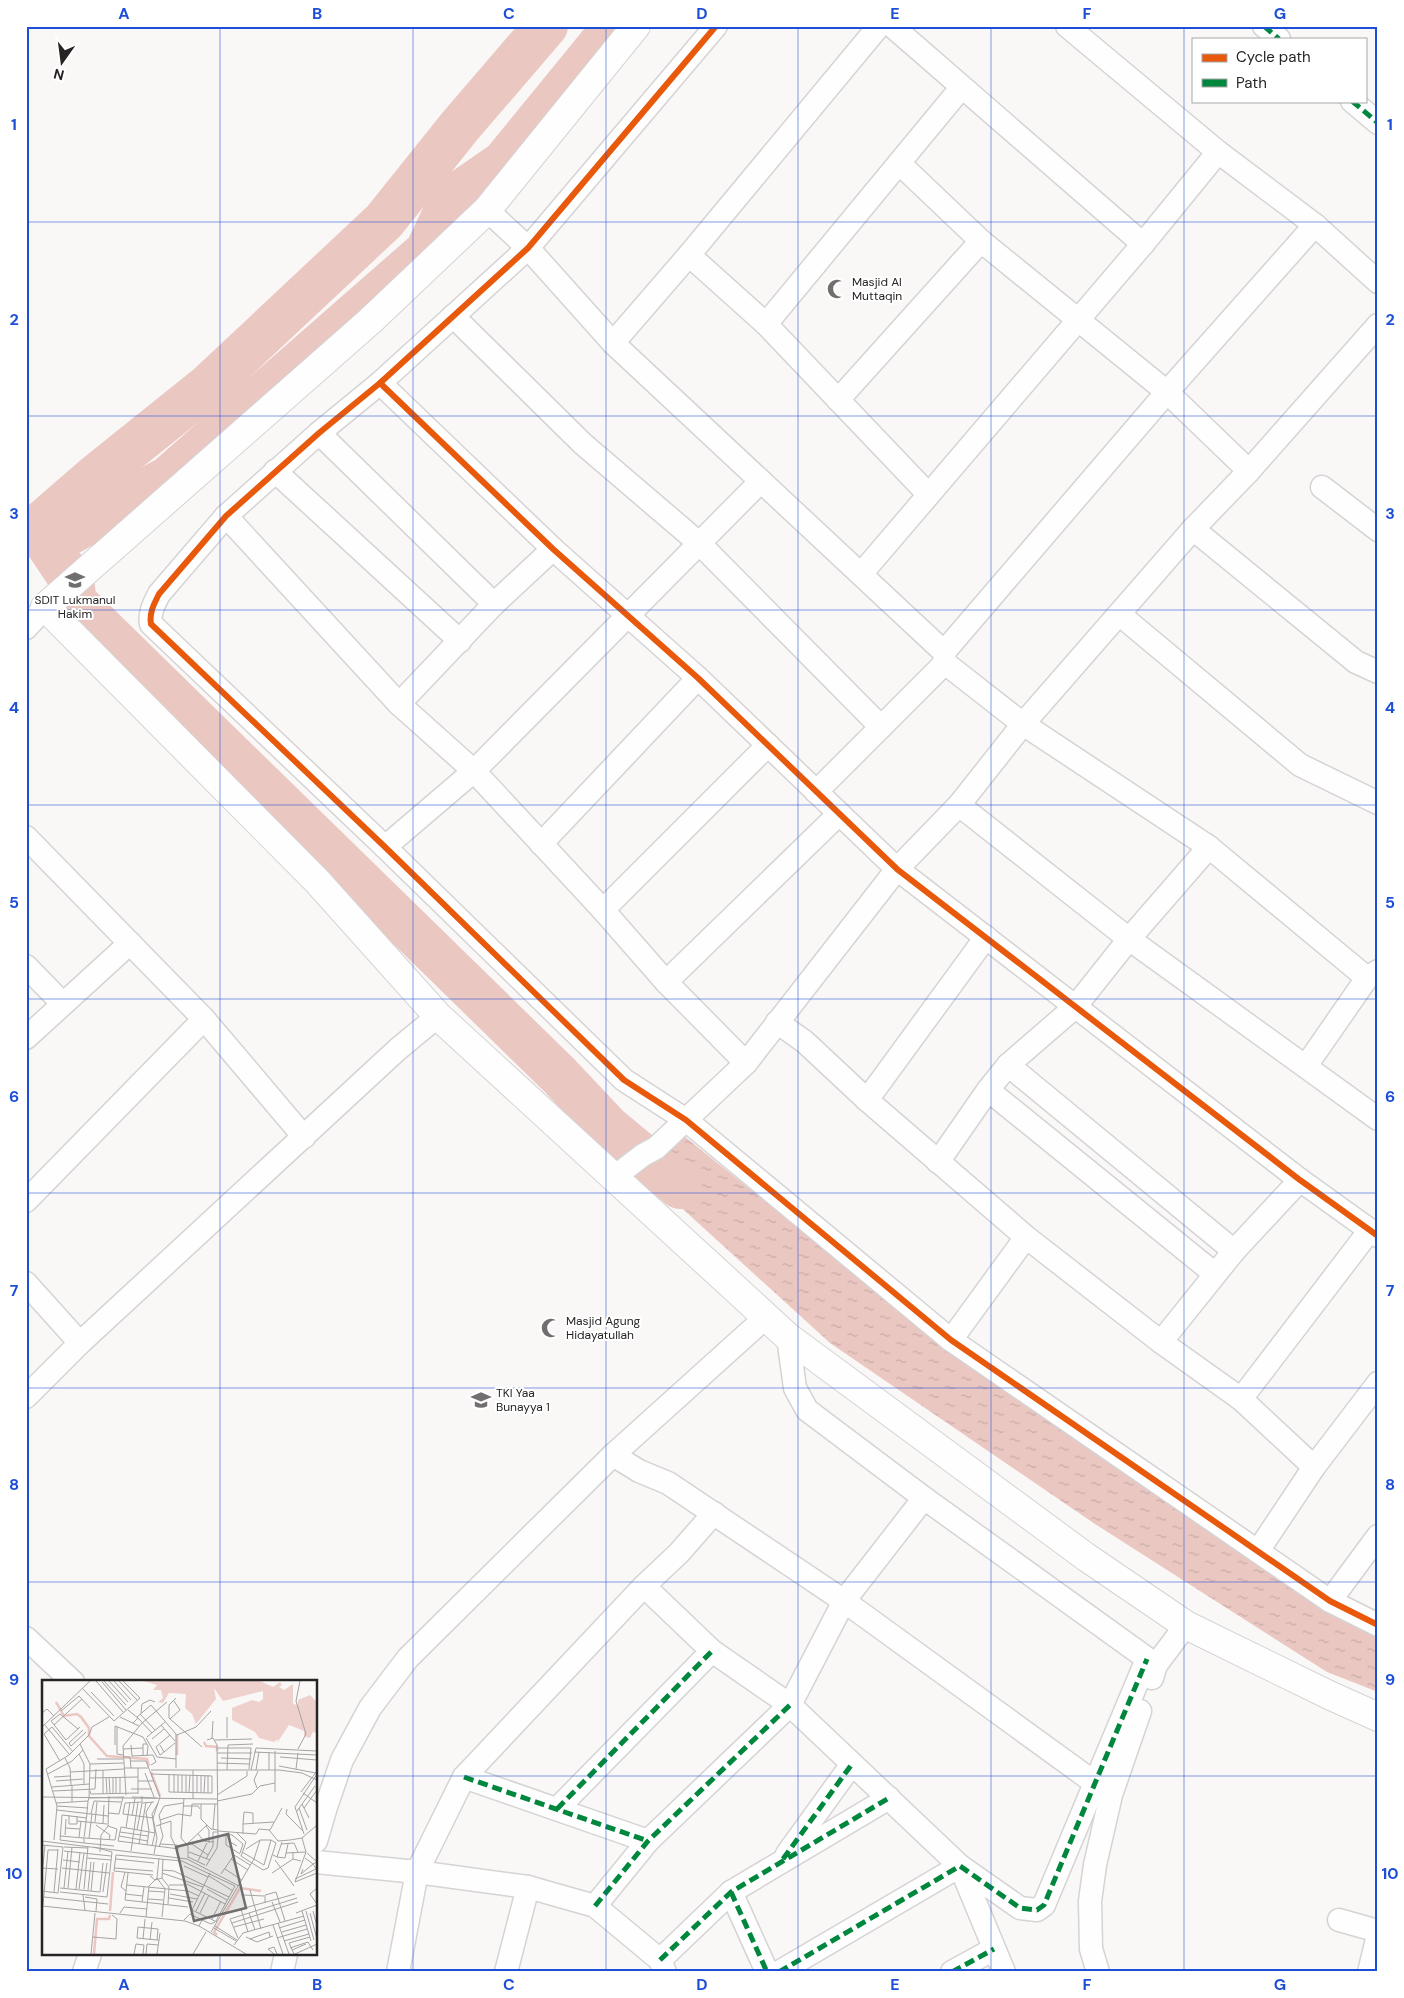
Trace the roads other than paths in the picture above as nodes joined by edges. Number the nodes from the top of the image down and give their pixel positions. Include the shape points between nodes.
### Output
1 (636, 26) edge
2 (716, 26) edge
3 (879, 26) edge
4 (892, 26) edge
5 (1067, 26) edge
6 (1264, 26) edge
7 (1278, 38) edge
8 (961, 88) junction
9 (1353, 102) edge
10 (1378, 123) edge
11 (1218, 152) junction
12 (899, 163) junction
13 (494, 217) junction
14 (1315, 225) junction
15 (981, 241) junction
16 (1143, 244) junction
17 (525, 245) junction
18 (689, 255) junction
19 (1378, 282) edge
20 (453, 316) junction
21 (1078, 320) junction
22 (766, 324) junction
23 (1378, 325) edge
24 (613, 343) junction
25 (380, 382) junction
26 (1167, 392) junction
27 (838, 400) junction
28 (319, 432) junction
29 (275, 470) junction
30 (1250, 471) junction
31 (761, 481) junction
32 (1322, 487) dead end
33 (928, 494) junction
34 (226, 516) junction
35 (1193, 529) junction
36 (1378, 530) edge
37 (700, 544) junction
38 (553, 549) junction
39 (861, 574) junction
40 (494, 604) junction
41 (45, 607) junction
42 (1119, 614) junction
43 (628, 616) junction
44 (26, 628) edge
45 (460, 641) junction
46 (945, 658) junction
47 (1378, 672) edge
48 (698, 678) junction
49 (399, 704) junction
50 (1023, 724) junction
51 (881, 727) junction
52 (768, 745) junction
53 (474, 771) junction
54 (816, 792) junction
55 (1378, 803) edge
56 (959, 805) junction
57 (839, 814) junction
58 (26, 837) edge
59 (541, 844) junction
60 (385, 847) junction
61 (1209, 847) junction
62 (897, 869) junction
63 (603, 910) junction
64 (986, 937) junction
65 (1129, 940) junction
66 (130, 942) junction
67 (26, 966) edge
68 (1373, 974) edge
69 (666, 982) junction
70 (63, 1004) junction
71 (1075, 1007) junction
72 (438, 1016) junction
73 (204, 1018) junction
74 (777, 1022) junction
75 (26, 1038) edge
76 (746, 1062) junction
77 (1008, 1065) junction
78 (1306, 1066) junction
79 (988, 1090) junction
80 (867, 1100) junction
81 (1378, 1119) edge
82 (686, 1120) junction
83 (304, 1137) junction
84 (938, 1162) junction
85 (619, 1173) junction
86 (1300, 1180) junction
87 (26, 1201) edge
88 (1374, 1233) edge
89 (1026, 1237) junction
90 (1234, 1251) junction
91 (1215, 1274) junction
92 (26, 1283) edge
93 (765, 1318) junction
94 (788, 1337) junction
95 (951, 1340) junction
96 (1161, 1342) junction
97 (80, 1344) junction
98 (1378, 1383) edge
99 (26, 1397) edge
100 (1241, 1399) junction
101 (613, 1455) junction
102 (1314, 1467) junction
103 (924, 1498) junction
104 (714, 1513) junction
105 (1378, 1536) edge
106 (1258, 1551) junction
107 (644, 1586) junction
108 (844, 1601) junction
109 (1330, 1601) junction
110 (1186, 1624) junction
111 (1378, 1625) edge
112 (26, 1638) edge
113 (712, 1651) junction
114 (1152, 1662) junction
115 (71, 1680) edge
116 (790, 1705) junction
117 (1378, 1717) edge
118 (852, 1764) junction
119 (464, 1777) junction
120 (1095, 1783) junction
121 (889, 1798) junction
122 (557, 1809) junction
123 (318, 1834) edge
124 (648, 1841) junction
125 (318, 1862) edge
126 (781, 1862) junction
127 (960, 1866) junction
128 (417, 1872) junction
129 (528, 1887) junction
130 (731, 1892) junction
131 (595, 1906) junction
132 (1338, 1920) dead end
133 (1378, 1931) edge
134 (1378, 1935) edge
135 (994, 1949) junction
136 (89, 1956) edge
137 (286, 1956) edge
138 (663, 1966) edge
139 (84, 1972) edge
140 (282, 1972) edge
141 (398, 1972) edge
142 (506, 1972) edge
143 (767, 1972) edge
144 (779, 1972) edge
145 (952, 1972) edge
146 (1004, 1972) edge
147 (1098, 1972) edge
148 (1369, 1972) edge

1 - 13 street
2 - 17 street
3 - 18 street
4 - 8 street
5 - 11 street
6 - 7 street
8 - 12 street
8 - 16 street
9 - 10 street
11 - 14 street
11 - 16 street
12 - 15 street
12 - 22 street
13 - 17 street
13 - 41 street via 370,321
14 - 19 street
14 - 26 street
15 - 21 street
15 - 27 street
16 - 21 street
17 - 20 street
17 - 24 street
18 - 22 street
18 - 24 street
20 - 25 street
20 - 37 street via 583,444
21 - 26 street
21 - 33 street
22 - 27 street
23 - 30 street
24 - 31 street
25 - 28 street
25 - 38 street
26 - 30 street
26 - 46 street
27 - 33 street
28 - 29 street
28 - 40 street
29 - 34 street
29 - 45 street
30 - 35 street
31 - 37 street
31 - 39 street
32 - 36 street
33 - 39 street
34 - 49 street
34 - 60 street via 159,594 150,617 151,624
35 - 42 street
35 - 47 street via 1356,662
37 - 43 street
37 - 51 street
38 - 40 street
38 - 43 street
39 - 46 street
40 - 45 street
41 - 44 street
41 - 72 street via 317,881
42 - 50 street
42 - 55 street via 1300,765
43 - 48 street
43 - 53 street
45 - 49 street
46 - 50 street
46 - 51 street
48 - 52 street
48 - 59 street
49 - 53 street
50 - 56 street
50 - 61 street
51 - 54 street
52 - 54 street
52 - 63 street
53 - 59 street
53 - 60 street
54 - 57 street
56 - 62 street
56 - 65 street
57 - 62 street
57 - 69 street
58 - 66 street
59 - 63 street
60 - 82 street via 624,1080
61 - 65 street
61 - 68 street
62 - 64 street
62 - 74 street
63 - 69 street
64 - 71 street
64 - 80 street
65 - 71 street
65 - 78 street
66 - 70 street
66 - 73 street
67 - 70 street
68 - 78 street
69 - 76 street
70 - 75 street
71 - 77 street
71 - 86 street
72 - 83 street
72 - 85 street
73 - 83 street
73 - 87 street
74 - 76 street
74 - 80 street via 805,1042
76 - 82 street
77 - 79 street
77 - 90 street
78 - 81 street
79 - 84 street
79 - 91 street
80 - 84 street
82 - 85 street via 656,1148
82 - 95 street
83 - 97 street
84 - 89 street
85 - 93 street
86 - 88 street
86 - 90 street
88 - 100 street
89 - 95 street
89 - 96 street
90 - 91 street
91 - 96 street
92 - 97 street
93 - 94 street
93 - 101 street
94 - 103 street via 795,1388 807,1410
94 - 110 street via 1086,1557
95 - 106 street
96 - 100 street
97 - 99 street
98 - 102 street
100 - 102 street
101 - 104 street via 639,1471 661,1479
101 - 123 street via 427,1637 397,1672 370,1708 342,1760
102 - 106 street
103 - 108 street
103 - 114 street
104 - 107 street
104 - 108 street
105 - 109 street
106 - 109 street
107 - 113 street
107 - 119 street
108 - 116 street
108 - 120 street
109 - 111 street
110 - 114 street
110 - 117 street
112 - 115 street
113 - 116 street
113 - 122 street
114 - 120 street
114 - 147 street via 1111,1795 1094,1865 1090,1901 1091,1949
116 - 118 street
116 - 124 street
118 - 121 street
118 - 126 street
119 - 122 street
119 - 128 street
120 - 127 street via 1044,1905 1037,1910 1020,1908
121 - 126 street
121 - 127 street
122 - 124 street
124 - 131 street
125 - 128 street
126 - 130 street
127 - 135 street
127 - 144 street
128 - 129 street
128 - 141 street
129 - 131 street
129 - 142 street
130 - 138 street
130 - 143 street
131 - 138 street
132 - 133 street
134 - 148 street
135 - 145 street
135 - 146 street
136 - 139 street
137 - 140 street

